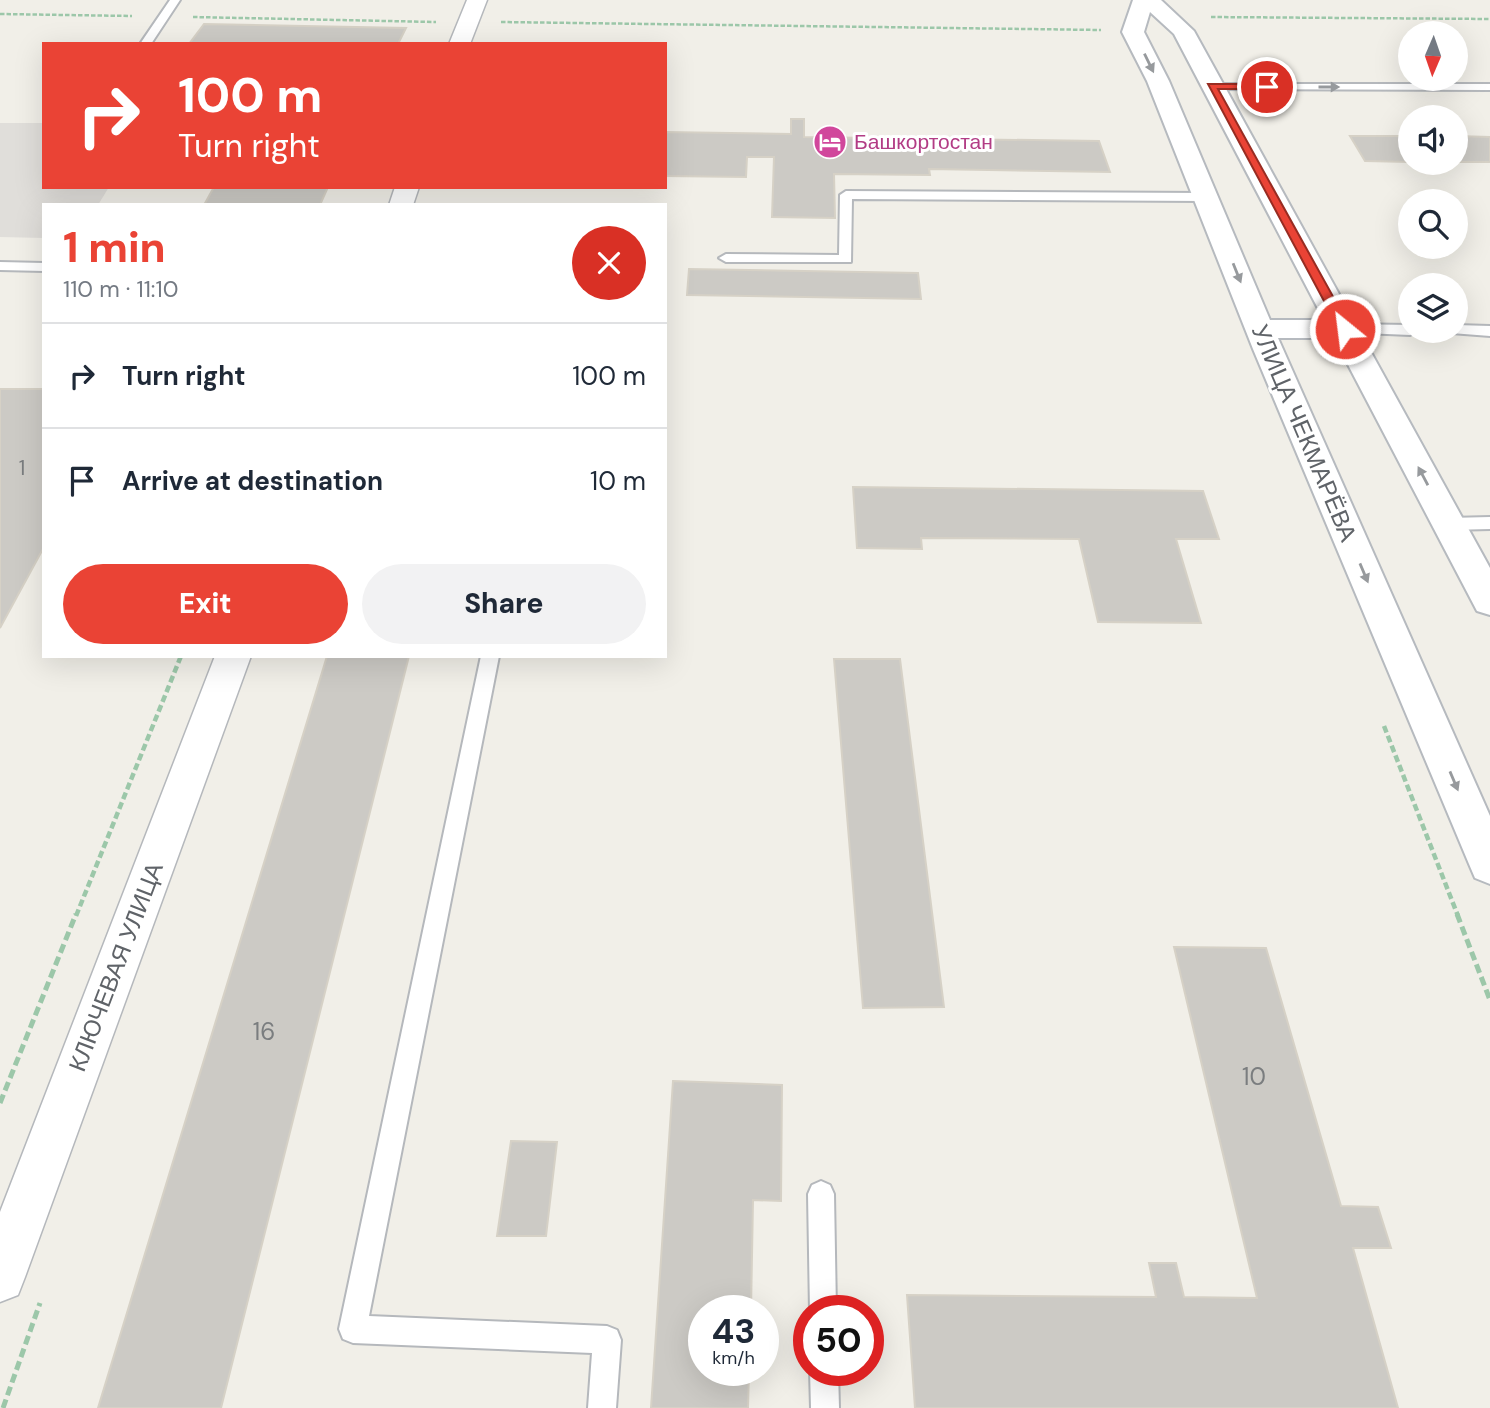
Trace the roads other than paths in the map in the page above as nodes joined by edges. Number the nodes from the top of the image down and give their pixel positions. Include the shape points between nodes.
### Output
1 (174, 0) edge
2 (477, 0) edge
3 (1143, 0) edge
4 (1149, 0) edge
5 (146, 42) edge
6 (460, 42) edge
7 (1212, 86) junction
8 (1490, 87) edge
9 (1205, 197) junction
10 (726, 258) dead end
11 (0, 266) edge
12 (42, 267) edge
13 (1259, 329) junction
14 (1345, 329) junction
15 (1398, 330) edge
16 (1468, 330) edge
17 (1490, 331) edge
18 (1490, 523) edge
19 (1449, 524) junction
20 (1490, 601) edge
21 (232, 658) edge
22 (490, 658) edge
23 (1490, 864) edge
24 (821, 1194) dead end
25 (0, 1277) edge
26 (823, 1295) edge
27 (824, 1386) edge
28 (602, 1408) edge
29 (825, 1408) edge

1 - 5 lane
2 - 6 street
3 -> 9 main road, УЛИЦА ЧЕКМАРЁВА via 1133,32
4 - 7 main road via 1183,31
7 -> 8 lane
7 - 14 main road
9 - 10 lane via 846,195 846,260
9 -> 13 main road, УЛИЦА ЧЕКМАРЁВА
11 - 12 lane
13 - 14 main road
13 -> 23 main road, УЛИЦА ЧЕКМАРЁВА
14 - 15 lane
19 -> 14 main road
16 - 17 lane
18 - 19 lane
19 - 20 main road
21 - 25 street, КЛЮЧЕВАЯ УЛИЦА
22 - 28 lane via 353,1329 607,1340
24 - 26 lane
27 - 29 lane

